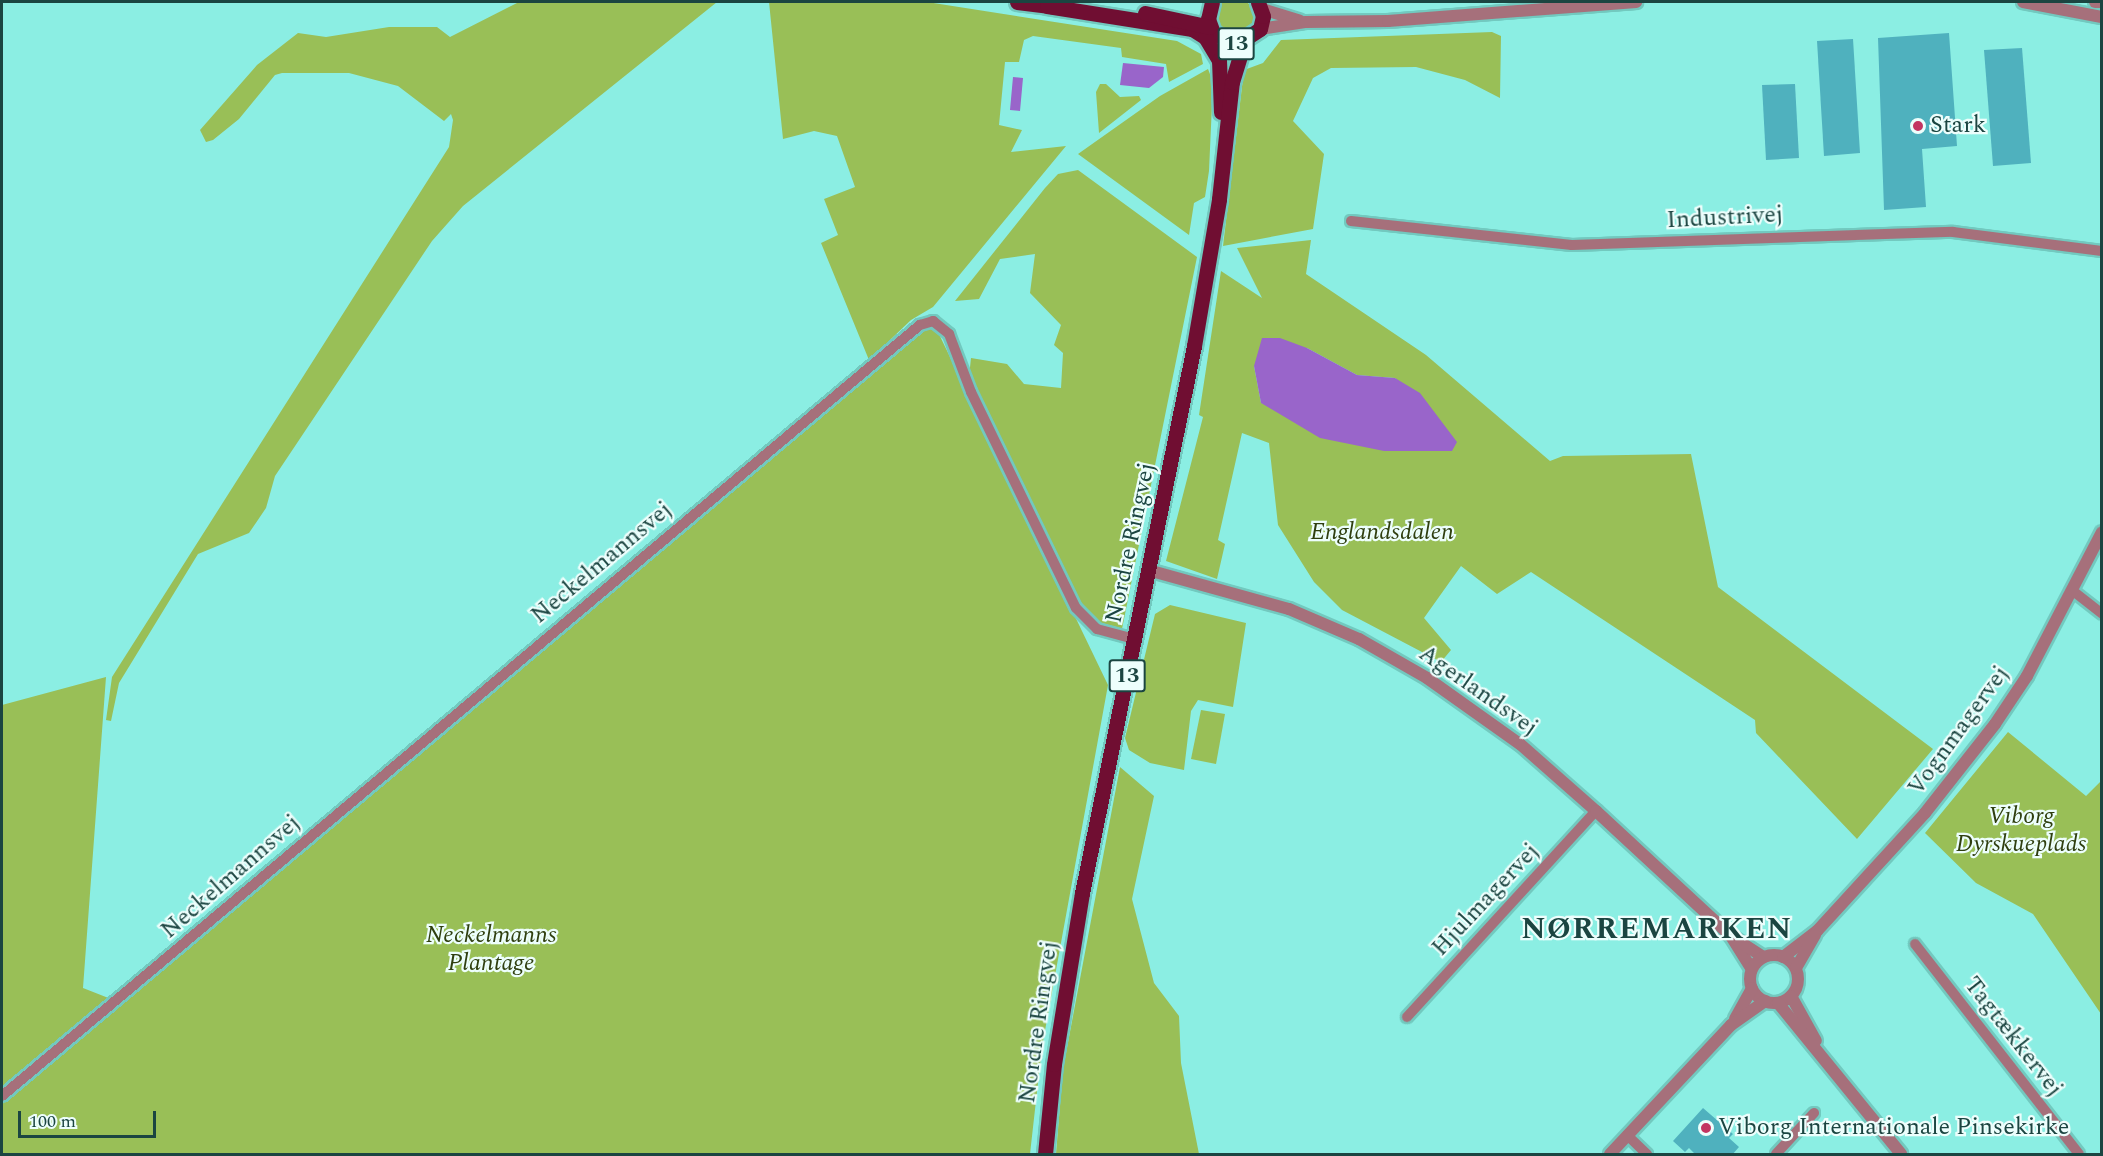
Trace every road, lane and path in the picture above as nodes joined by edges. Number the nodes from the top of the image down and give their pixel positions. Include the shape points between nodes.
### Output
1 (1017, 2) edge
2 (1212, 2) edge
3 (1636, 2) edge
4 (2023, 2) edge
5 (2096, 2) edge
6 (2102, 2) edge
7 (1260, 5) edge
8 (1047, 6) junction
9 (1167, 15) junction
10 (2102, 17) edge
11 (1306, 22) junction
12 (1210, 27) junction
13 (1260, 29) junction
14 (1224, 42) junction
15 (1244, 43) junction
16 (1232, 82) junction
17 (1219, 199) junction
18 (1351, 221) dead end
19 (2102, 250) edge
20 (2102, 532) edge
21 (1148, 570) junction
22 (2073, 591) junction
23 (2102, 615) edge
24 (1134, 639) junction
25 (1596, 811) junction
26 (1817, 931) junction
27 (1731, 936) junction
28 (1915, 945) dead end
29 (1764, 957) junction
30 (1783, 957) junction
31 (1796, 968) junction
32 (1752, 969) junction
33 (1752, 988) junction
34 (1791, 996) junction
35 (1772, 1002) junction
36 (1407, 1017) dead end
37 (1731, 1025) junction
38 (1819, 1048) junction
39 (2, 1096) edge
40 (1814, 1113) dead end
41 (1628, 1135) junction
42 (1045, 1155) edge
43 (1610, 1155) edge
44 (1647, 1155) edge
45 (1776, 1155) edge
46 (1901, 1155) edge
47 (2079, 1155) edge

1 - 8 main road, 13
2 - 9 main road, 13
2 - 12 main road, 13
3 - 11 street via 1388,21
4 - 10 street
5 - 6 street
7 - 11 street
7 - 13 main road, 13
8 - 9 main road, 13
8 - 17 main road, 13 via 1192,29 1205,37 1221,71
9 - 12 main road
11 - 13 street
12 - 14 main road, 13
13 - 15 main road, 13
14 - 15 main road, 13
14 - 16 main road, Nordre Ringvej
15 - 16 main road, Nordre Ringvej / 13
16 - 17 main road, Nordre Ringvej / 13
17 - 21 main road, Nordre Ringvej / 13
18 - 19 street, Industrivej via 1572,246 1953,232
20 - 22 street, Vognmagervej
21 - 24 main road, Nordre Ringvej / 13
21 - 25 street, Agerlandsvej via 1289,609 1359,639 1471,707
22 - 23 street
22 - 26 street, Vognmagervej via 1995,724 1925,813
24 - 39 street, Neckelmannsvej via 1096,629 1076,608 971,392 949,334 933,321 920,325
24 - 42 main road, Nordre Ringvej / 13 via 1068,971
25 - 27 street, Agerlandsvej
25 - 36 street, Hjulmagervej
26 - 30 street, Vognmagervej
26 - 31 street, Vognmagervej
27 - 29 street, Agerlandsvej
27 - 32 street, Agerlandsvej
28 - 47 street, Tagtækkervej
29 - 30 street
29 - 32 street
30 - 31 street
31 - 34 street via 1798,982
32 - 33 street
33 - 35 street
33 - 37 street
34 - 35 street
34 - 38 street
35 - 37 street
35 - 38 street
37 - 41 street
38 - 46 street
40 - 45 street
41 - 43 street
41 - 44 street

